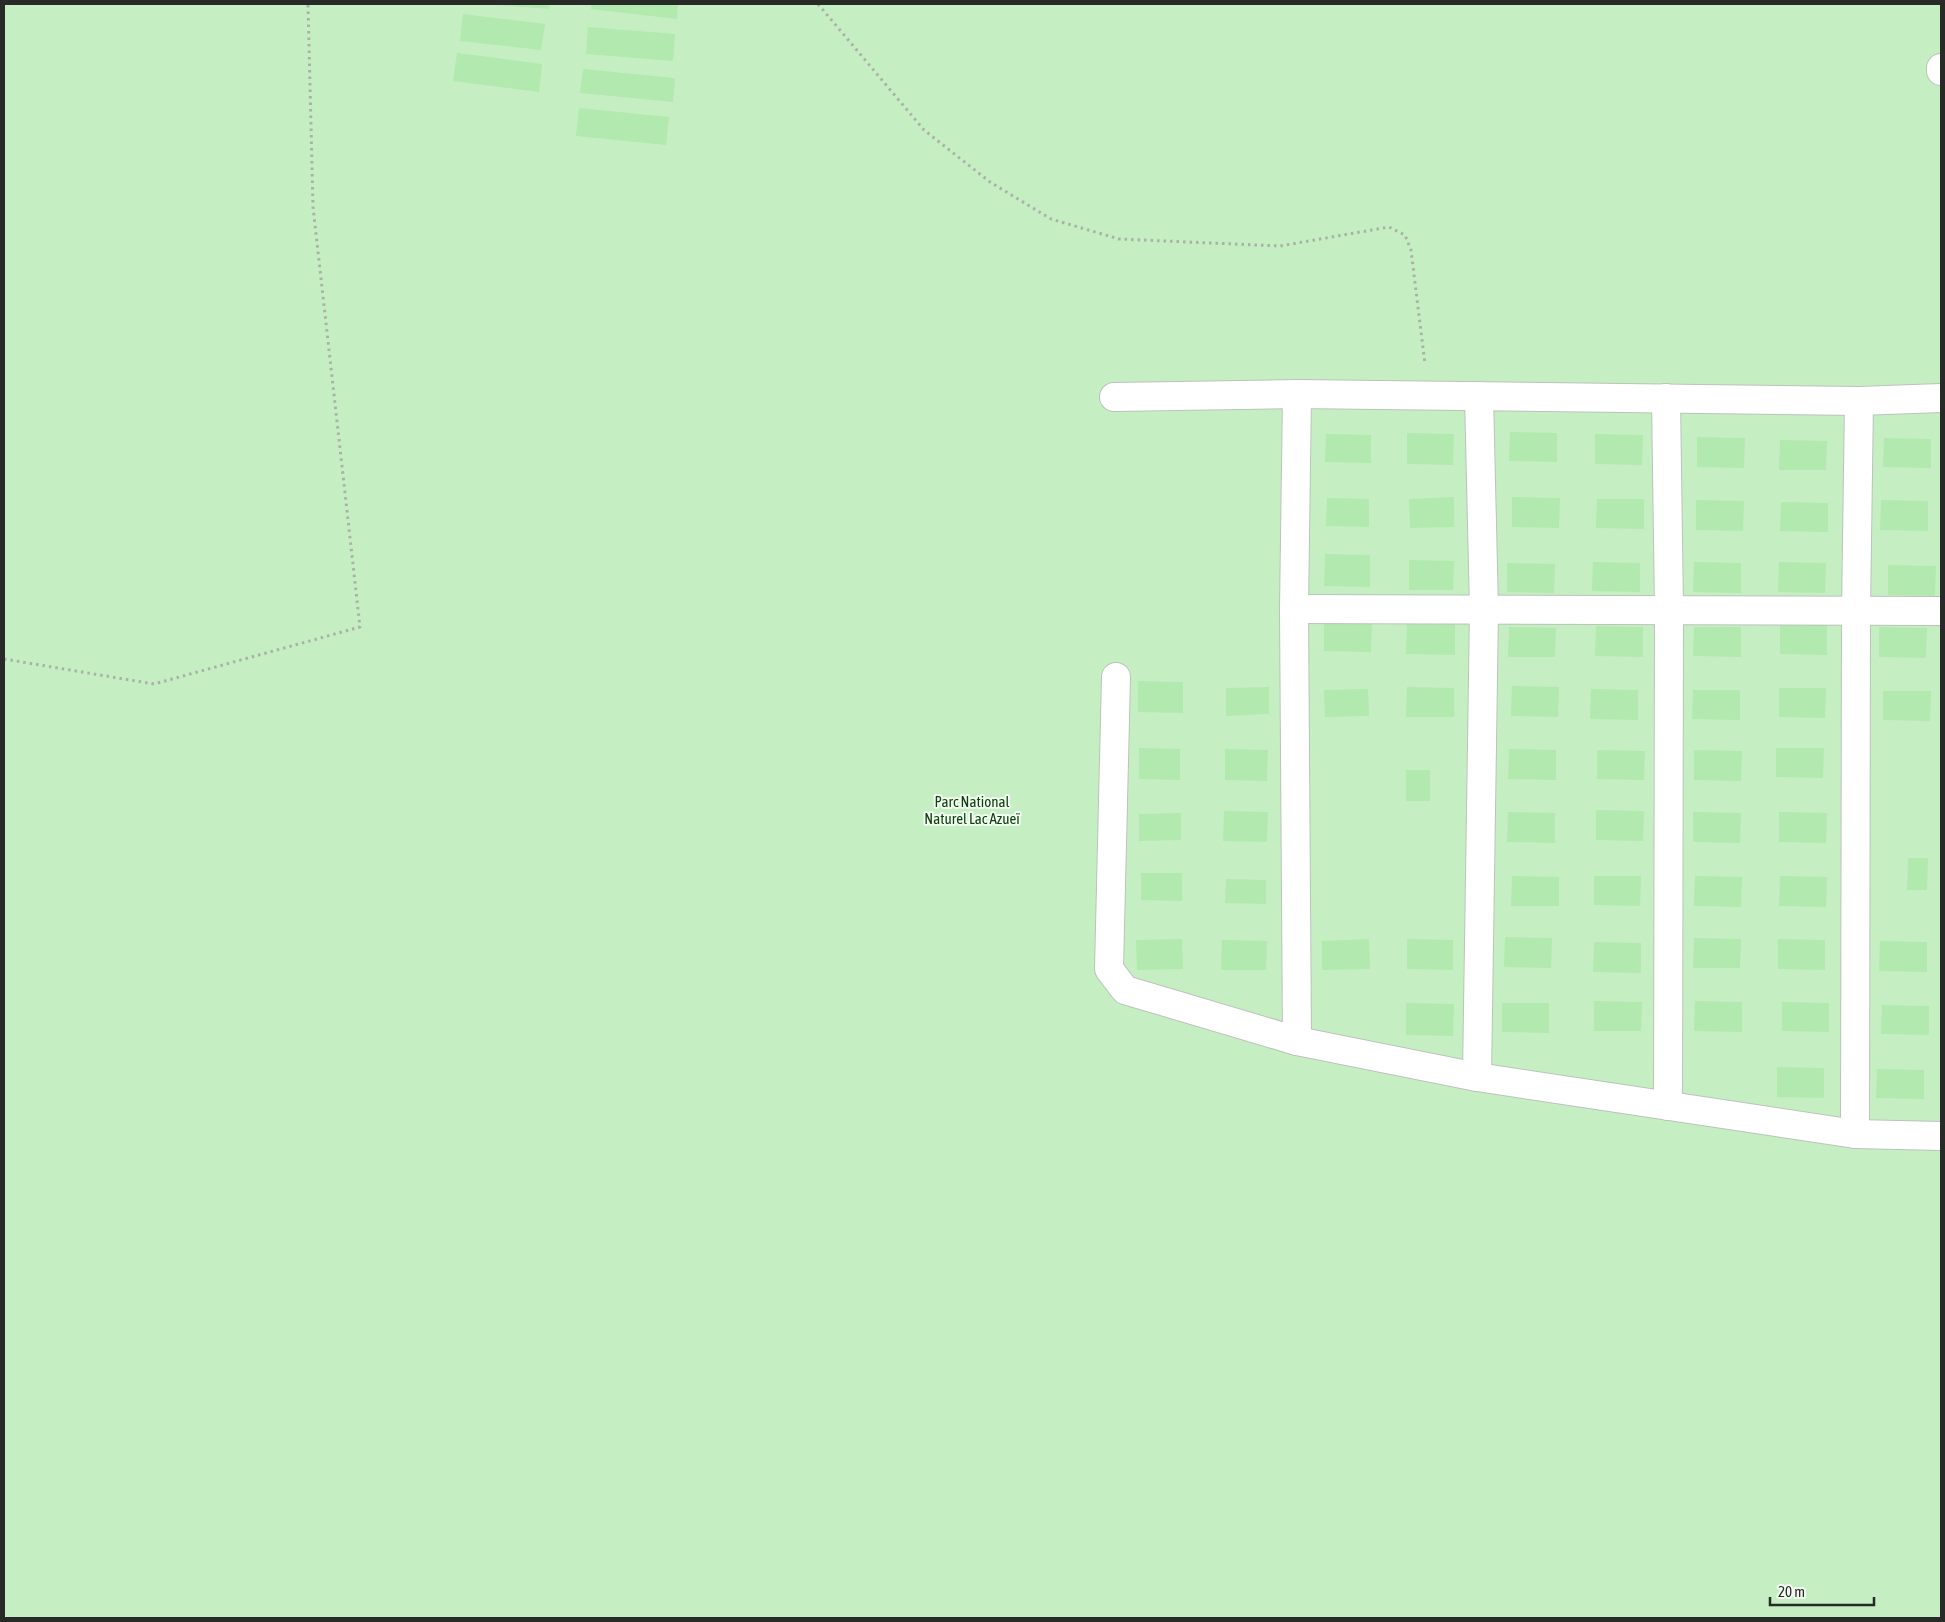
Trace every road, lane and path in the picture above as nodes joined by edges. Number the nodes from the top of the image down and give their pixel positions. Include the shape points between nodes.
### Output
1 (308, 4) edge
2 (818, 4) edge
3 (1297, 394) junction
4 (1429, 396) junction
5 (1478, 396) junction
6 (1114, 397) dead end
7 (1666, 398) junction
8 (1941, 398) edge
9 (1859, 401) junction
10 (1294, 609) junction
11 (1484, 610) junction
12 (1668, 610) junction
13 (1856, 611) junction
14 (1941, 611) edge
15 (4, 659) edge
16 (1116, 677) dead end
17 (1297, 1041) junction
18 (1477, 1077) junction
19 (1668, 1106) junction
20 (1855, 1134) junction
21 (1941, 1136) edge

1 - 15 path via 313,207 360,627 154,684
2 - 4 path via 924,130 990,182 1051,220 1119,239 1280,246 1389,227 1405,235 1411,250
3 - 4 street
3 - 6 street
3 - 10 street
4 - 5 street
5 - 7 street
5 - 11 street
7 - 9 street
7 - 12 street
8 - 9 street
9 - 13 street
10 - 11 street
10 - 17 street
11 - 12 street
11 - 18 street
12 - 13 street
12 - 19 street
13 - 14 street
13 - 20 street
16 - 17 street via 1109,969 1125,990
17 - 18 street
18 - 19 street
19 - 20 street
20 - 21 street

